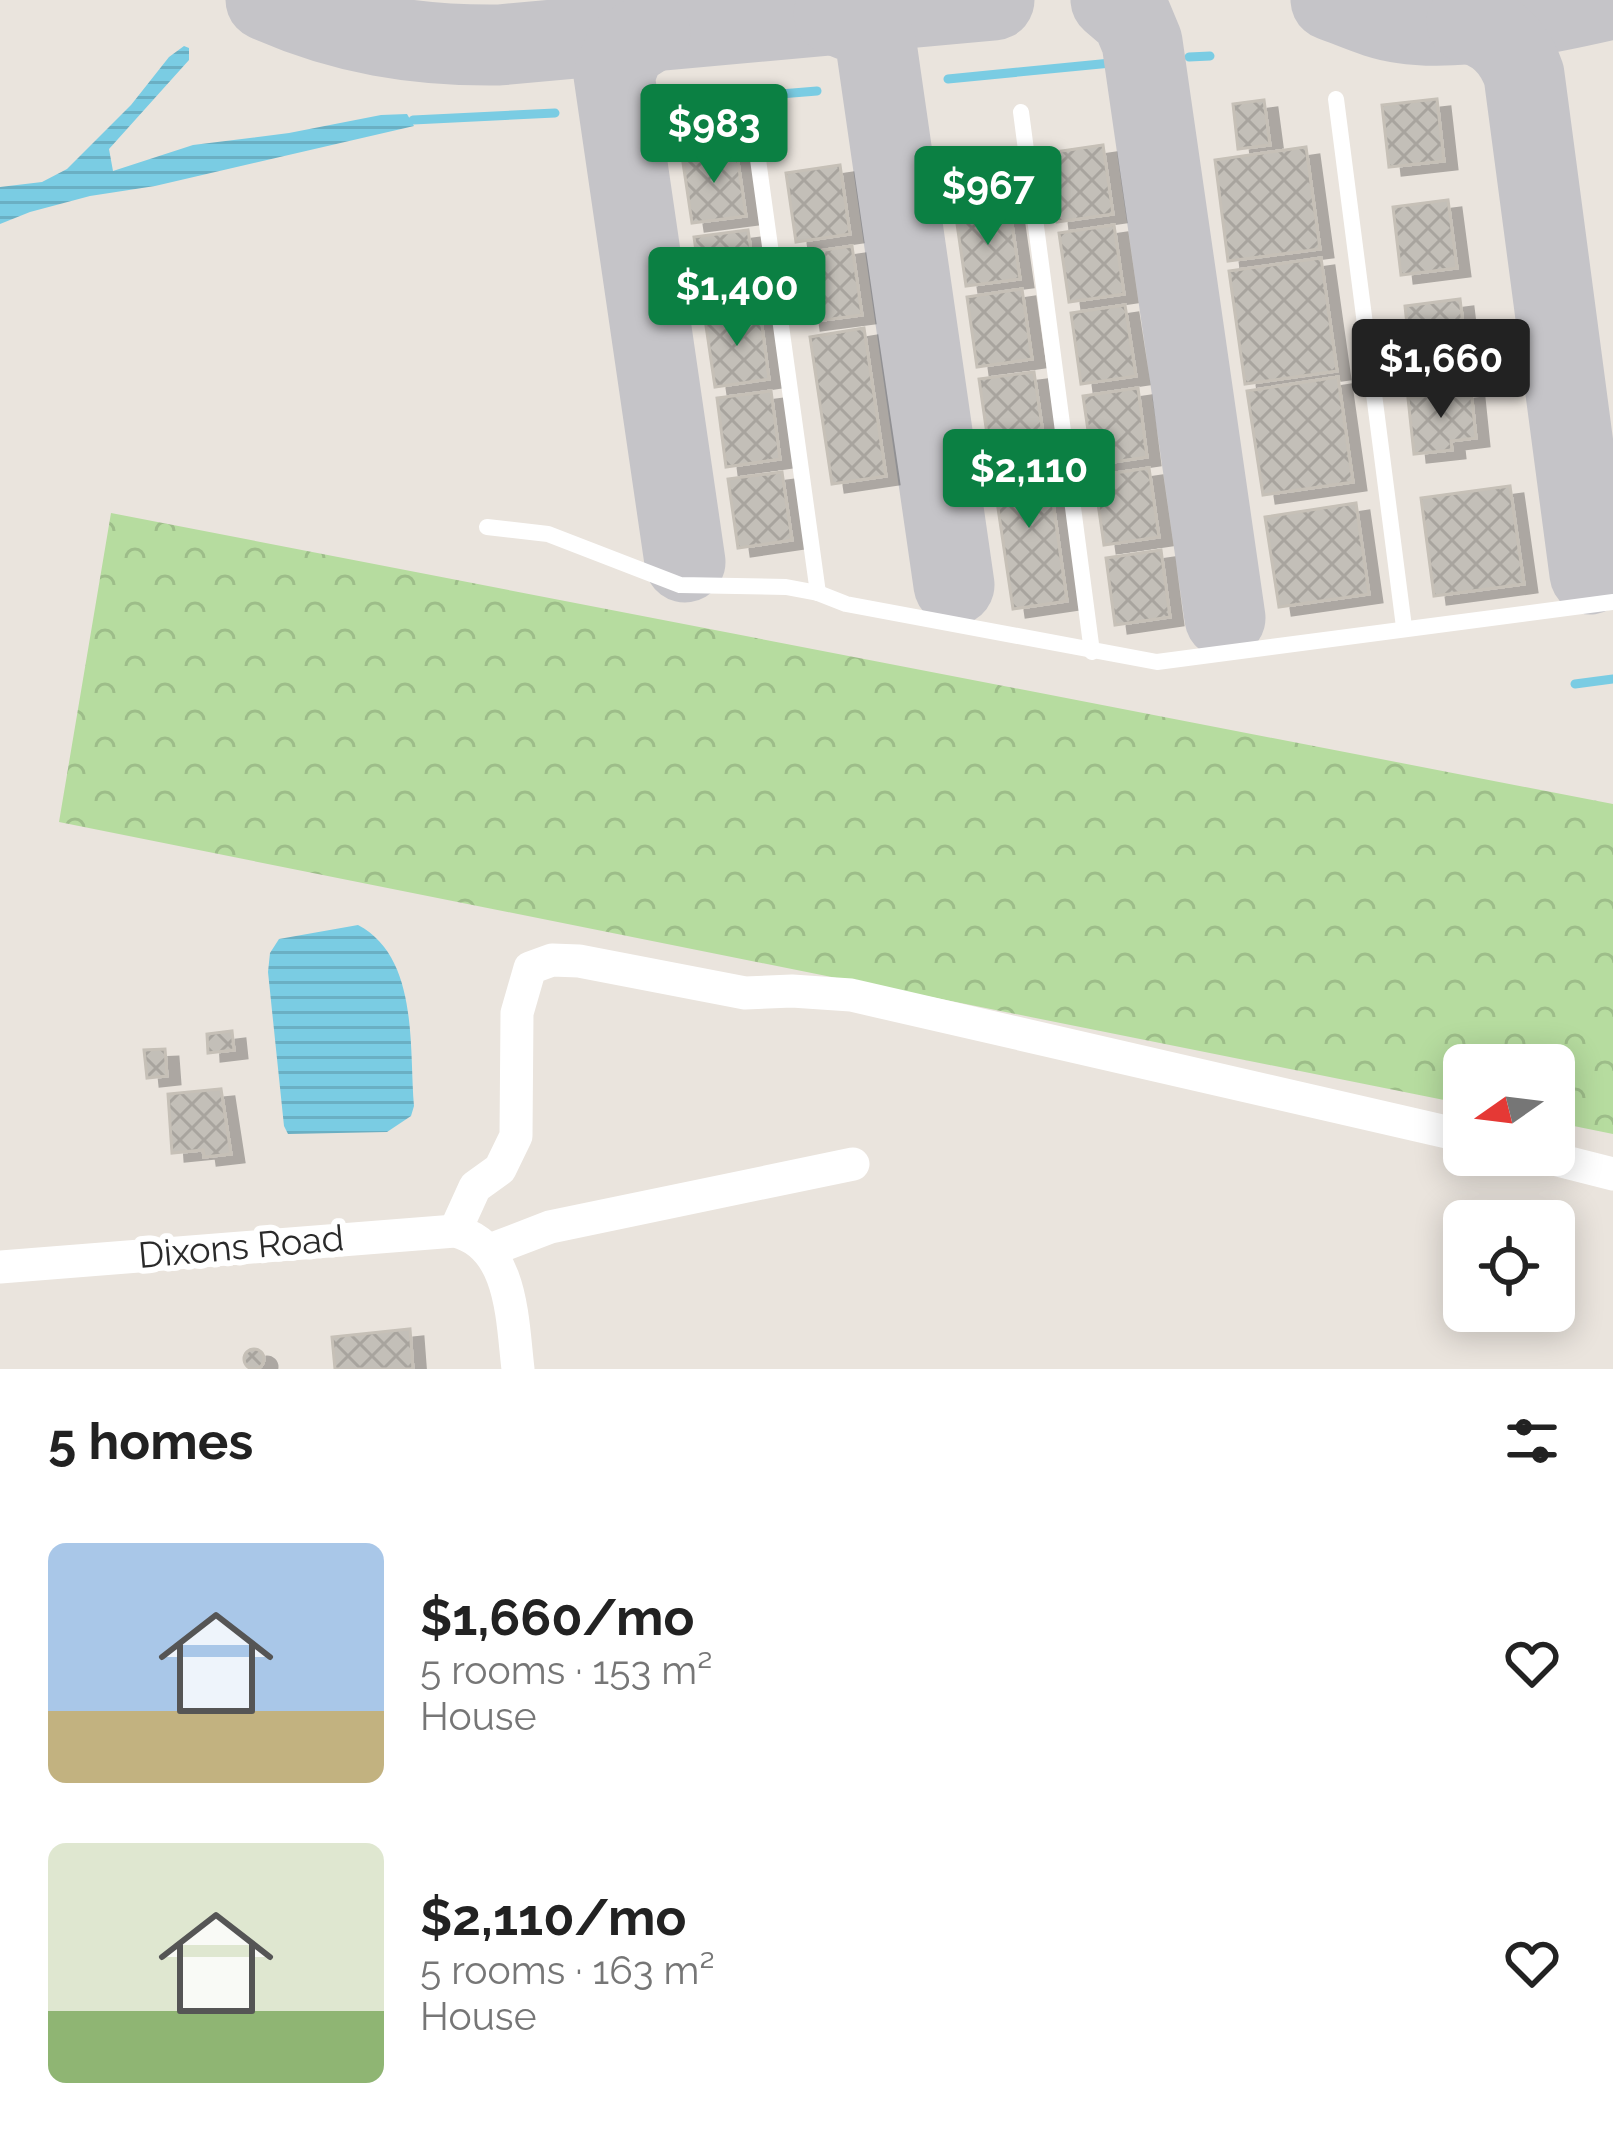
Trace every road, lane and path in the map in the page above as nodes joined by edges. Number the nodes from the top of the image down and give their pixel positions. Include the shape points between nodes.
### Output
1 (1336, 99) dead end
2 (1021, 112) dead end
3 (757, 145) dead end
4 (487, 526) dead end
5 (818, 593) junction
6 (1613, 602) edge
7 (1404, 627) junction
8 (1092, 652) junction
9 (1443, 1131) edge
10 (853, 1164) dead end
11 (1575, 1164) edge
12 (1613, 1174) edge
13 (475, 1240) junction
14 (0, 1267) edge
15 (518, 1369) edge

1 - 7 lane
2 - 8 lane
3 - 5 lane
4 - 5 lane via 548,534 680,585
5 - 8 lane
6 - 7 lane
7 - 8 lane via 1157,662
9 - 13 street via 851,995 745,993 552,960 530,968 517,1012 516,1136 500,1169 475,1187
10 - 13 street, Dixons Road
11 - 12 street
13 - 14 street, Dixons Road
13 - 15 street via 512,1311

